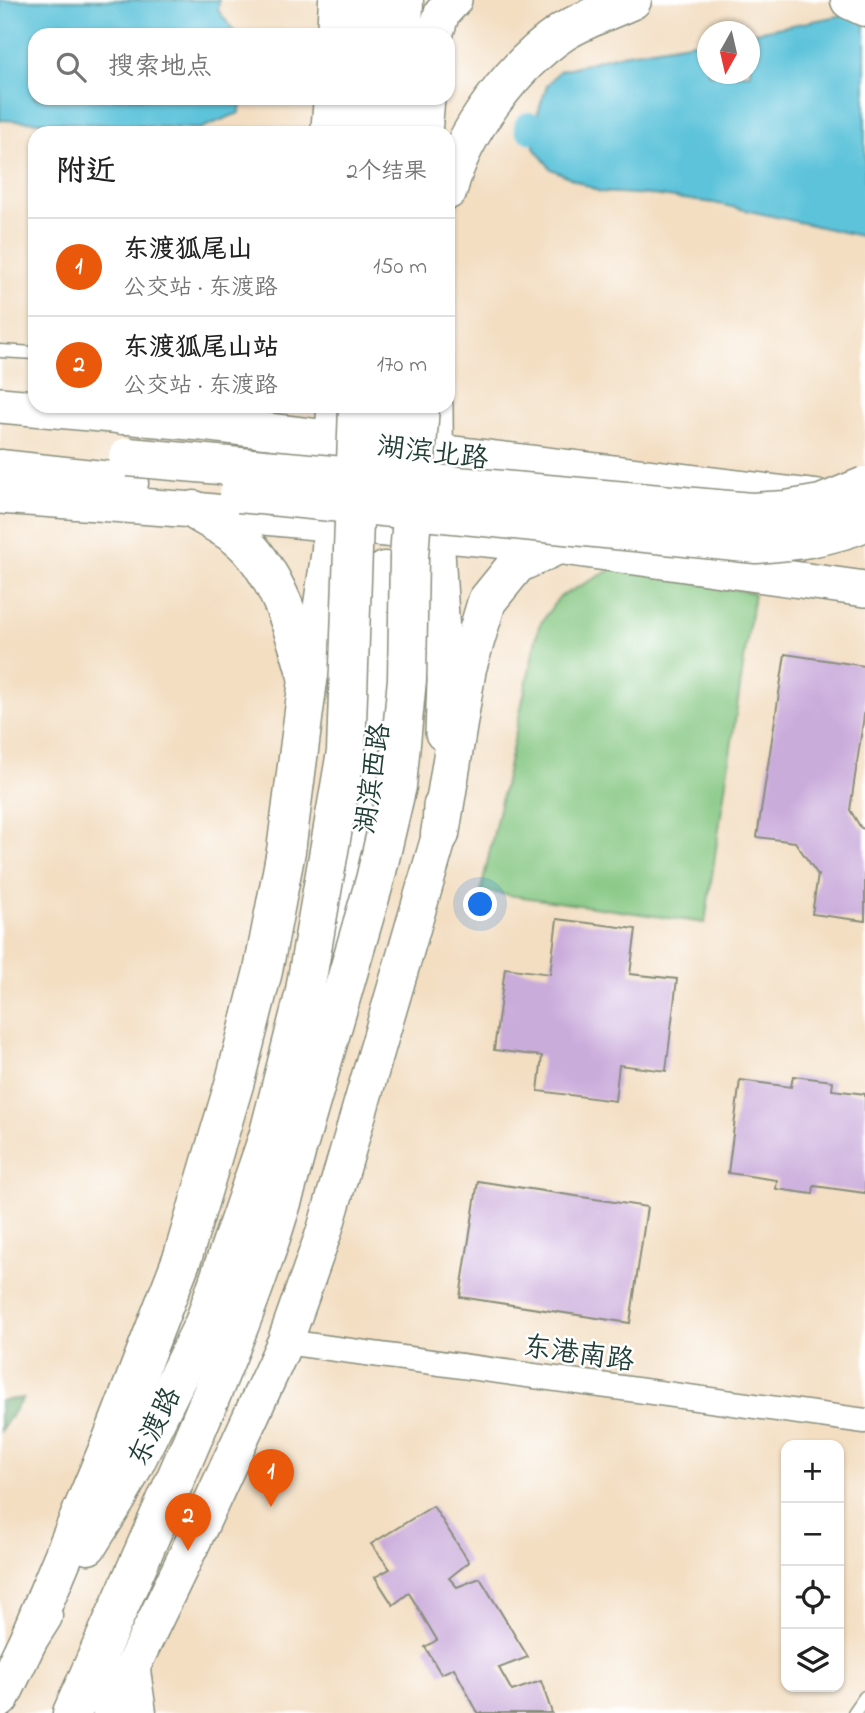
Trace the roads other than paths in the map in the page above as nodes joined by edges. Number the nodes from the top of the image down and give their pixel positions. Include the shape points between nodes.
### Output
1 (338, 0) edge
2 (373, 0) edge
3 (404, 0) edge
4 (434, 0) edge
5 (454, 0) edge
6 (632, 0) edge
7 (850, 0) edge
8 (865, 7) edge
9 (336, 28) edge
10 (371, 28) edge
11 (402, 28) edge
12 (433, 28) edge
13 (436, 28) edge
14 (332, 105) edge
15 (368, 105) edge
16 (399, 105) edge
17 (426, 105) edge
18 (330, 126) edge
19 (367, 126) edge
20 (397, 126) edge
21 (425, 126) edge
22 (455, 170) edge
23 (0, 351) edge
24 (28, 353) edge
25 (0, 405) edge
26 (28, 406) edge
27 (109, 413) edge
28 (144, 413) edge
29 (358, 413) edge
30 (389, 413) edge
31 (419, 413) edge
32 (435, 413) edge
33 (123, 415) junction
34 (335, 422) edge
35 (0, 448) edge
36 (437, 452) junction
37 (0, 469) edge
38 (704, 483) junction
39 (865, 486) edge
40 (0, 496) edge
41 (865, 504) edge
42 (194, 510) junction
43 (865, 522) edge
44 (331, 525) junction
45 (436, 534) junction
46 (556, 546) junction
47 (680, 563) junction
48 (865, 589) edge
49 (308, 680) junction
50 (440, 834) junction
51 (284, 1140) junction
52 (285, 1342) junction
53 (201, 1421) junction
54 (865, 1421) edge
55 (29, 1638) junction
56 (131, 1671) junction
57 (865, 1697) edge
58 (0, 1698) edge
59 (72, 1713) edge
60 (92, 1713) edge
61 (110, 1713) edge
62 (137, 1713) edge
63 (854, 1713) edge

1 - 9 main road
2 - 10 main road
3 - 11 main road
4 - 12 main road
5 - 13 main road
6 - 22 main road via 565,31 533,54 499,93
7 - 8 main road
14 - 18 main road
15 - 19 main road
16 - 20 main road
17 - 21 main road
23 - 24 lane
25 - 26 main road, 湖滨北路
27 - 33 main road, 湖滨北路
28 - 33 main road
29 - 51 main road, 湖滨西路, bridge via 346,752
30 - 51 main road, 湖滨西路, bridge via 380,757
31 - 51 main road, bridge via 409,557 407,679 397,786 375,880
32 - 36 main road
33 - 34 main road, 湖滨北路
34 - 36 main road, 湖滨北路
34 - 44 main road
35 - 39 main road, bridge via 751,512 821,503
36 - 38 main road, 湖滨北路
36 - 45 main road
37 - 43 main road, bridge via 756,544 800,541
38 - 41 main road, 湖滨北路
38 - 47 main road via 728,517 727,532 721,547 706,559
40 - 42 main road
42 - 44 main road
42 - 49 main road via 237,537 269,577 293,624
44 - 45 main road
44 - 49 main road via 321,618
45 - 46 main road
45 - 50 main road via 445,682
46 - 47 main road
46 - 50 main road via 517,565 487,601 467,668
47 - 48 main road
49 - 55 main road via 286,851 263,971 235,1081 183,1256
50 - 52 main road via 324,1232
51 - 53 main road, 东渡路 via 257,1283
51 - 55 main road, 东渡路 via 204,1323 118,1497
52 - 54 street, 东港南路
52 - 56 main road
53 - 59 main road, 东渡路
53 - 60 main road
55 - 58 main road, 东渡路
56 - 61 main road
56 - 62 main road
57 - 63 lane

